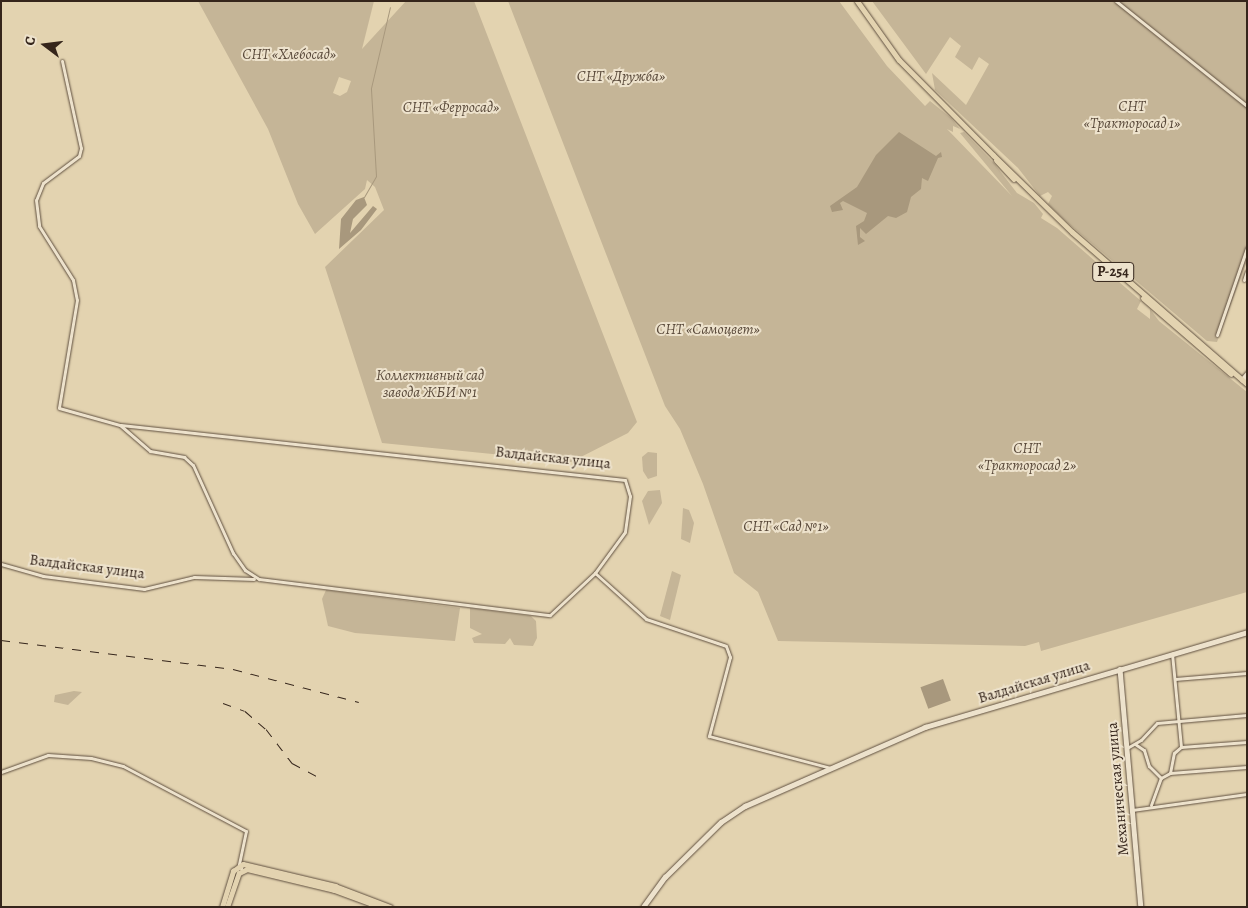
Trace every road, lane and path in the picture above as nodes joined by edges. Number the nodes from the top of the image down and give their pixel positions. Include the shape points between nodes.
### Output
1 (857, 1) edge
2 (1116, 1) edge
3 (62, 61) dead end
4 (1247, 106) edge
5 (1247, 248) edge
6 (1247, 271) edge
7 (1244, 280) dead end
8 (1217, 335) dead end
9 (1247, 374) edge
10 (1243, 382) edge
11 (1247, 388) edge
12 (120, 425) junction
13 (1, 564) edge
14 (596, 573) junction
15 (260, 579) junction
16 (1247, 632) edge
17 (1172, 652) junction
18 (1120, 669) junction
19 (1247, 673) edge
20 (1175, 679) junction
21 (1247, 715) edge
22 (1179, 721) junction
23 (1247, 742) edge
24 (1135, 744) junction
25 (1181, 747) junction
26 (1127, 748) junction
27 (1247, 767) edge
28 (832, 768) junction
29 (1, 772) edge
30 (1170, 772) junction
31 (1162, 778) junction
32 (1247, 794) edge
33 (1150, 804) junction
34 (1132, 810) junction
35 (240, 868) junction
36 (222, 907) edge
37 (227, 907) edge
38 (380, 907) edge
39 (390, 907) edge
40 (643, 907) edge
41 (1141, 907) edge

1 - 10 main road, Р-254 via 899,60 1063,228
2 - 4 street
3 - 12 street, Валдайская улица via 81,148 79,156 43,183 36,200 40,226 73,280 77,300 59,408
5 - 8 street
6 - 7 street
9 - 10 street
10 - 11 main road
12 - 14 street, Валдайская улица via 620,478 630,488 628,521 622,539
12 - 15 street via 150,451 184,456 193,464 233,553 249,574
13 - 15 street, Валдайская улица via 43,576 144,589 194,577
14 - 15 street, Валдайская улица via 550,615
14 - 28 street via 646,619 726,646 730,657 709,736
16 - 17 street, Валдайская улица
17 - 18 street, Валдайская улица
17 - 20 street
18 - 26 street, Механическая улица
18 - 28 street, Валдайская улица via 926,727
19 - 20 street
20 - 22 street
21 - 22 street
22 - 24 street via 1156,723
22 - 25 street
23 - 25 street
24 - 26 street
24 - 31 street via 1144,750 1149,766
25 - 30 street via 1174,753
26 - 34 street, Механическая улица
27 - 30 street
28 - 40 street, Валдайская улица via 744,806 721,822 664,877
29 - 35 street via 48,755 92,758 122,766 246,830
30 - 31 street
31 - 33 street
32 - 33 street
33 - 34 street
34 - 41 street, Механическая улица
35 - 36 main road via 233,871
35 - 37 main road
35 - 38 main road via 334,890
35 - 39 main road via 257,866 335,886

